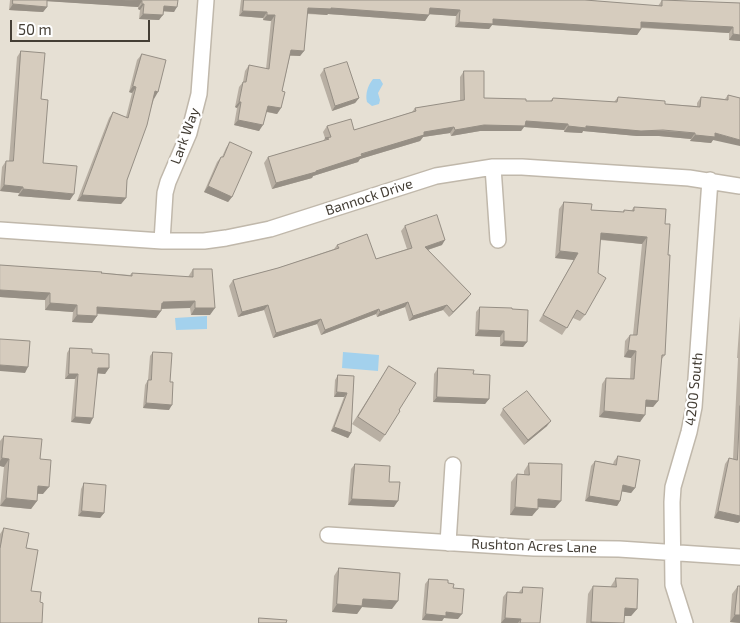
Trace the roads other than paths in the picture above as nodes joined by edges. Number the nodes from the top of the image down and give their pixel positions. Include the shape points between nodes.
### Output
1 (206, 0) edge
2 (494, 167) junction
3 (710, 180) junction
4 (740, 186) edge
5 (0, 230) edge
6 (498, 240) dead end
7 (162, 241) junction
8 (453, 464) dead end
9 (328, 534) dead end
10 (448, 543) junction
11 (672, 552) junction
12 (740, 557) edge
13 (685, 623) edge

1 - 7 street, Lark Way via 199,94 189,133 165,192
2 - 3 street, Bannock Drive
2 - 6 street
2 - 7 street, Bannock Drive via 436,176 248,234
3 - 4 street, Bannock Drive
3 - 11 street, 4200 South via 694,407 673,487
5 - 7 street, Bannock Drive
8 - 10 street
9 - 10 street, Rushton Acres Lane
10 - 11 street, Rushton Acres Lane
11 - 12 street, Rushton Acres Lane
11 - 13 street, 4200 South via 675,592

